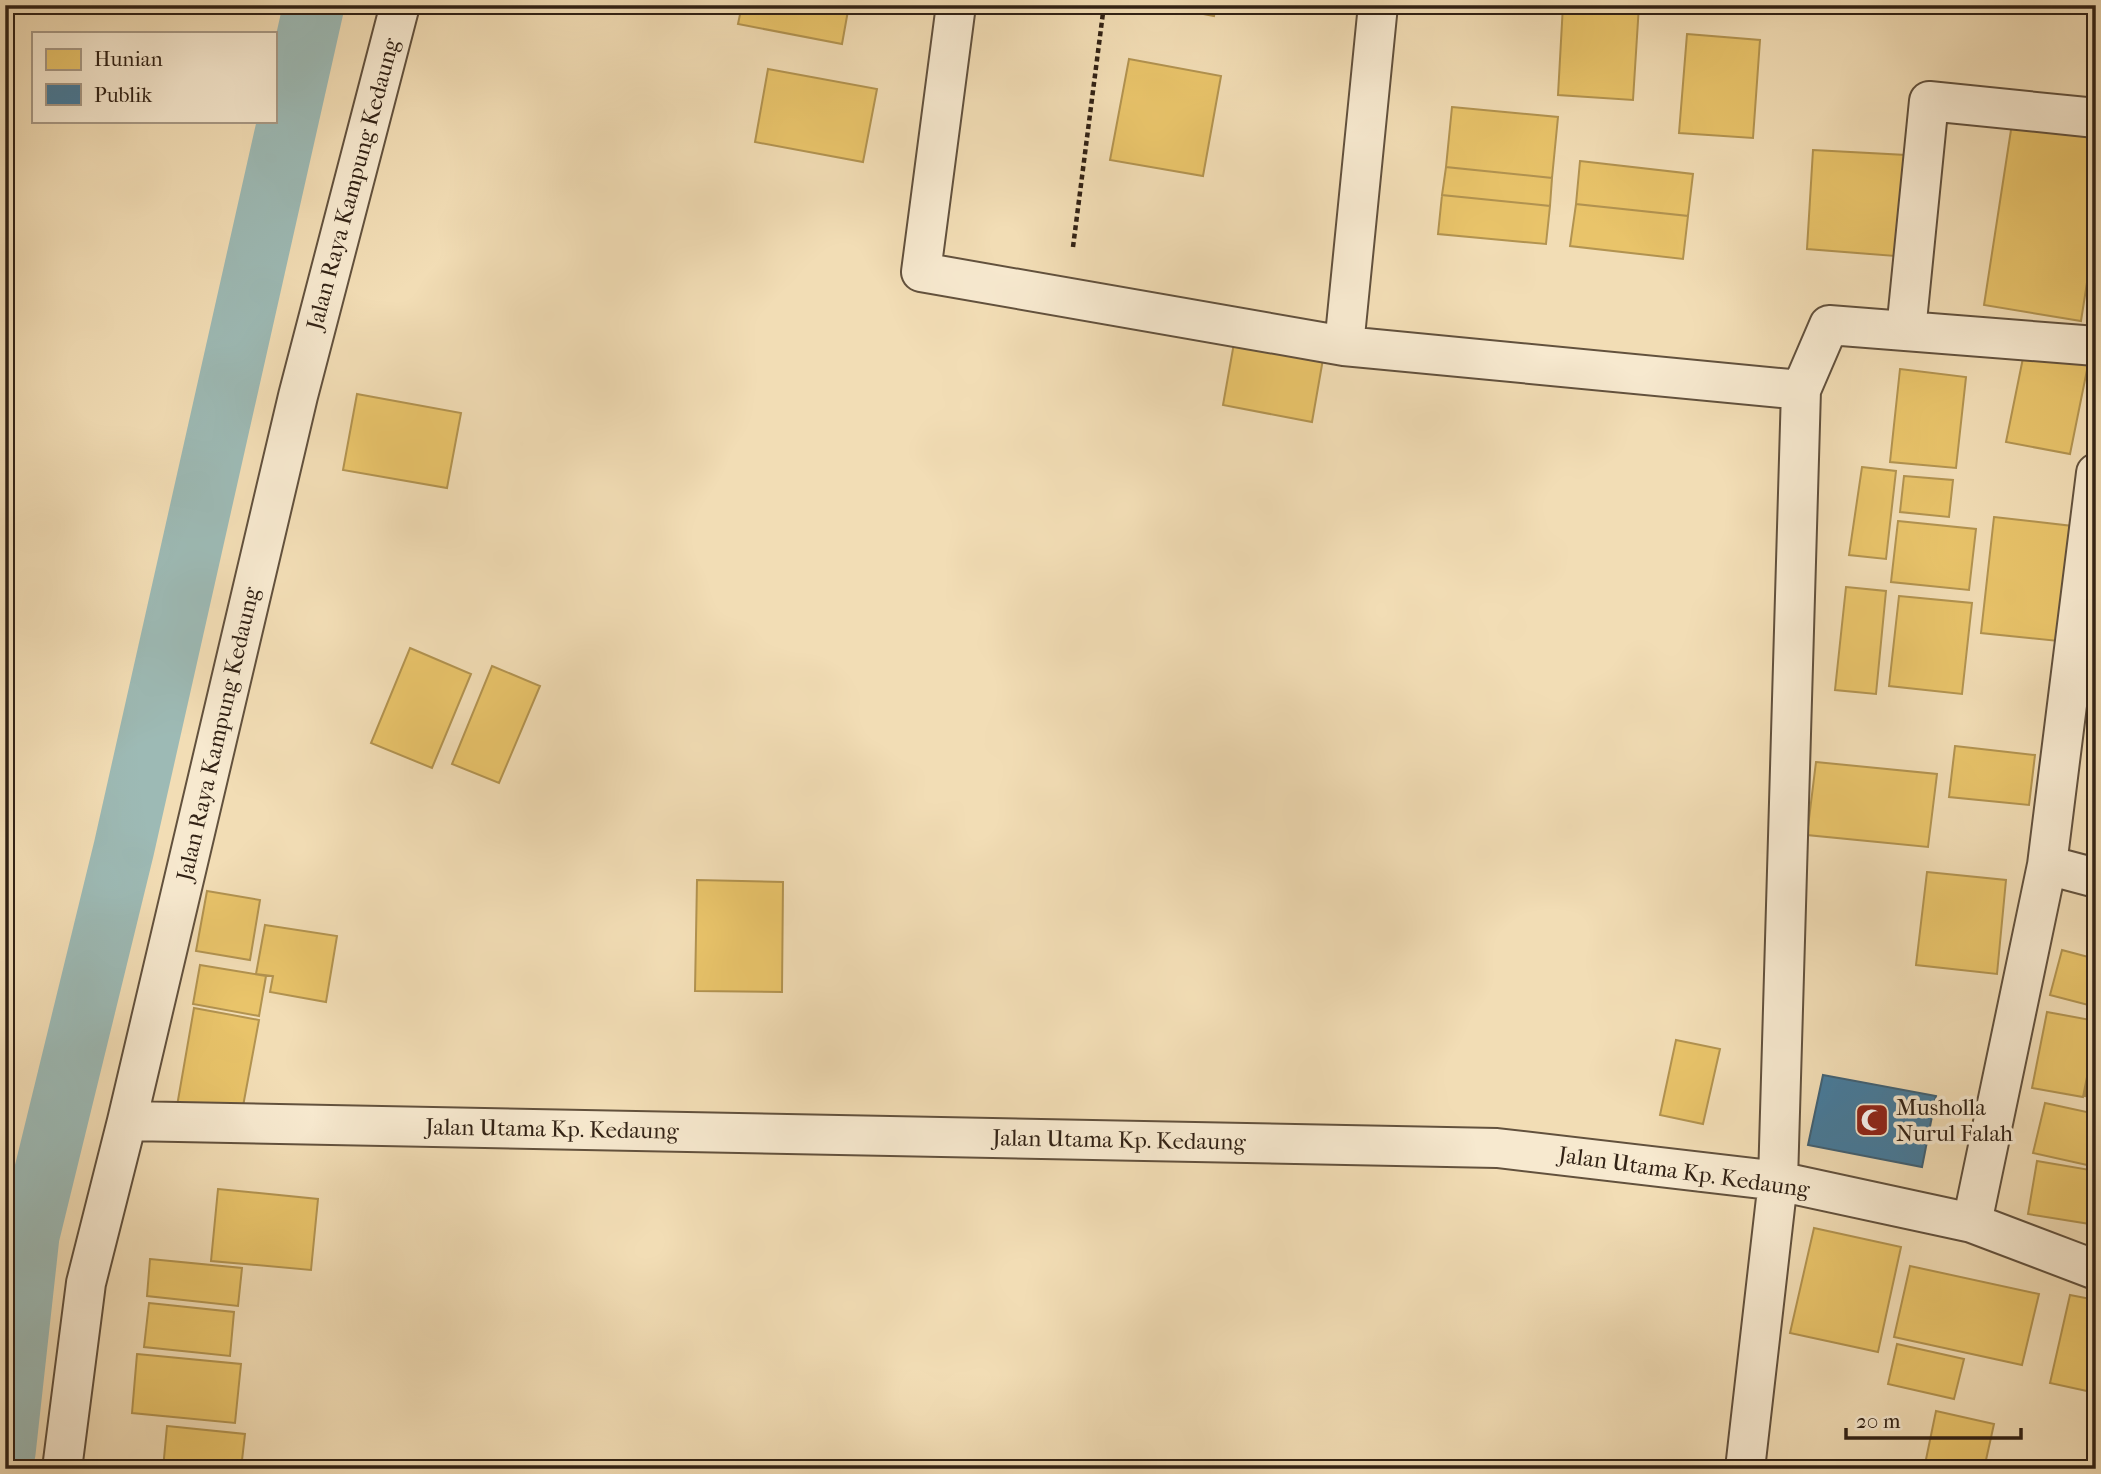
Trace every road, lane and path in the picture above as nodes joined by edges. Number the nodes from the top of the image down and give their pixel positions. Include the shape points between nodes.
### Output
1 (400, 5) edge
2 (956, 5) edge
3 (1104, 5) edge
4 (1378, 5) edge
5 (2096, 118) edge
6 (1067, 297) junction
7 (1906, 331) junction
8 (1344, 346) junction
9 (2096, 346) edge
10 (1801, 390) junction
11 (2096, 473) edge
12 (2047, 864) junction
13 (2096, 878) edge
14 (127, 1121) junction
15 (1778, 1181) junction
16 (1972, 1223) junction
17 (2096, 1270) edge
18 (62, 1469) edge
19 (1745, 1469) edge

1 - 14 street, Jalan Raya Kampung Kedaung via 295,409
2 - 6 street via 920,272
3 - 6 path
4 - 8 street
5 - 7 street via 1929,101
6 - 8 street
7 - 9 street
7 - 10 street via 1829,325
8 - 10 street
10 - 15 street
11 - 12 street
12 - 13 street
12 - 16 street
14 - 15 street, Jalan Utama Kp. Kedaung via 1497,1148
14 - 18 street, Jalan Raya Kampung Kedaung via 86,1283
15 - 16 street, Jalan Utama Kp. Kedaung
15 - 19 street
16 - 17 street, Jalan Utama Kp. Kedaung

